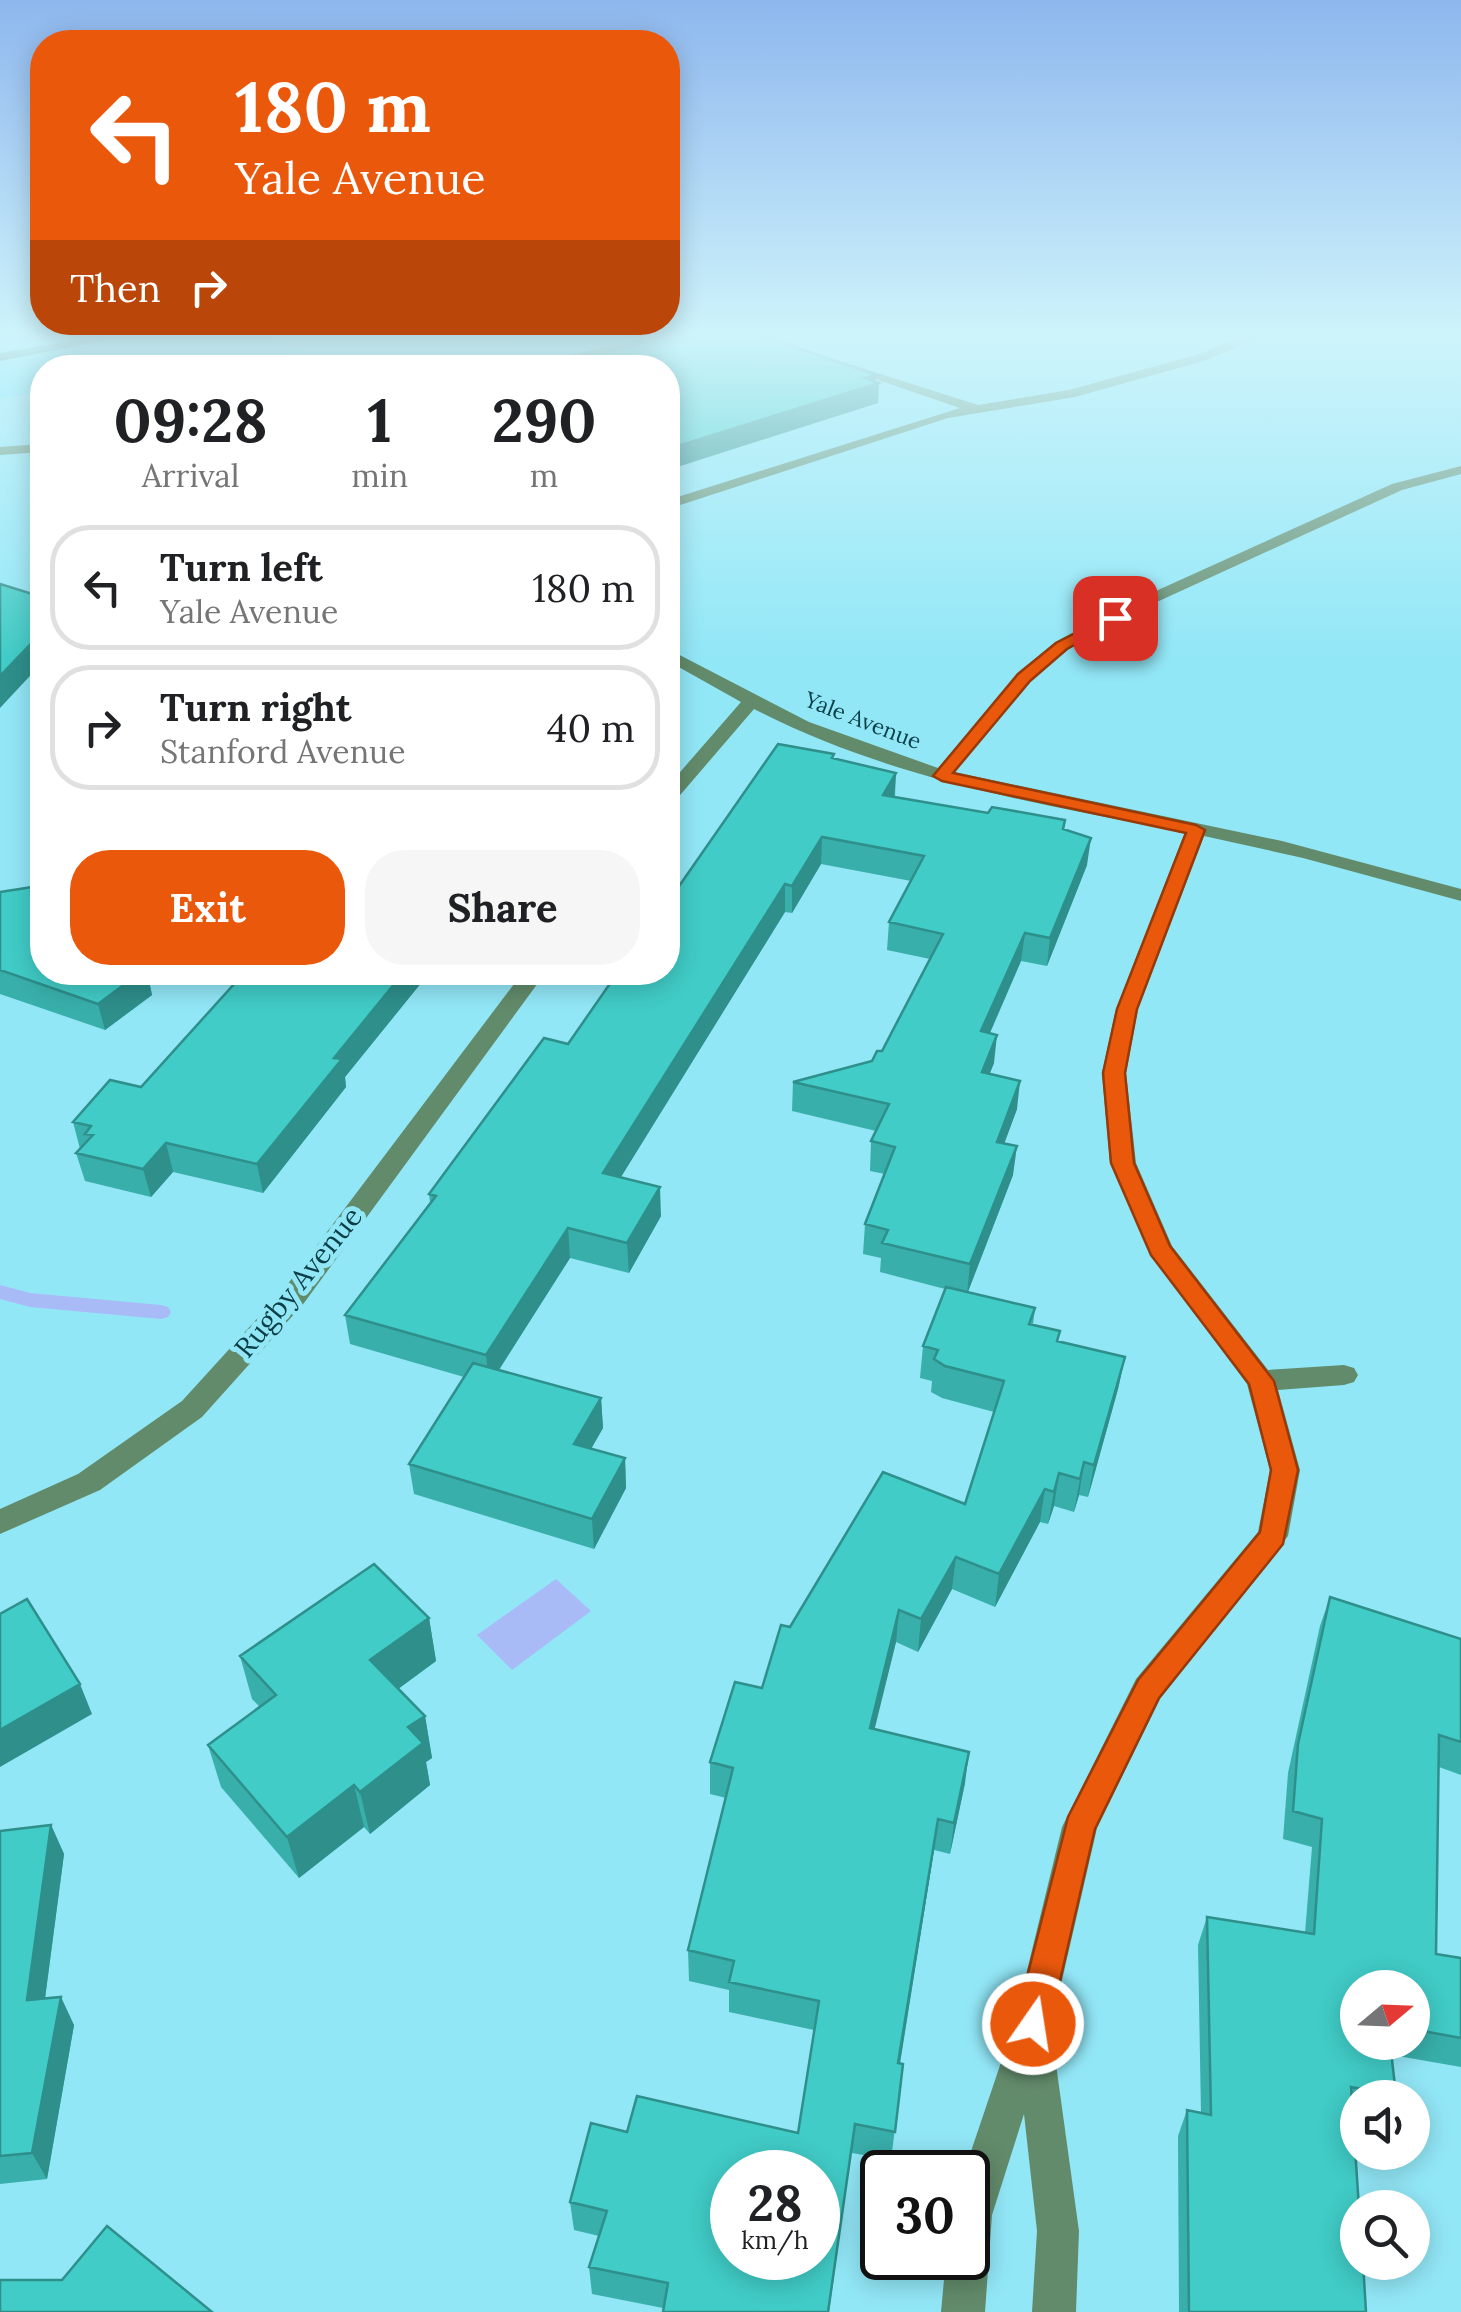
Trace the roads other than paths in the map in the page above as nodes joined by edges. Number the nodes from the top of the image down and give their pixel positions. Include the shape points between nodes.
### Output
1 (865, 443) edge
2 (30, 449) edge
3 (0, 451) edge
4 (1461, 470) edge
5 (680, 502) edge
6 (680, 661) edge
7 (751, 702) junction
8 (942, 776) junction
9 (680, 783) edge
10 (1196, 830) junction
11 (1461, 895) edge
12 (525, 985) edge
13 (1344, 1375) dead end
14 (1262, 1381) junction
15 (0, 1522) edge
16 (1033, 2024) junction
17 (963, 2312) edge
18 (1054, 2312) edge

1 - 5 street
2 - 3 street
4 - 8 street via 1397,487 1061,646 1024,678
6 - 7 street, Yale Avenue
7 - 8 street, Yale Avenue via 848,745
7 - 9 street
8 - 10 street, Yale Avenue
10 - 11 street, Yale Avenue
10 - 14 street via 1127,1009 1114,1073 1123,1163 1160,1249
12 - 15 street, Rugby Avenue via 294,1296 192,1409 89,1482
13 - 14 street
14 - 16 street via 1284,1470 1274,1536 1148,1689 1080,1827
16 - 17 street via 971,2215
16 - 18 street via 1058,2231

